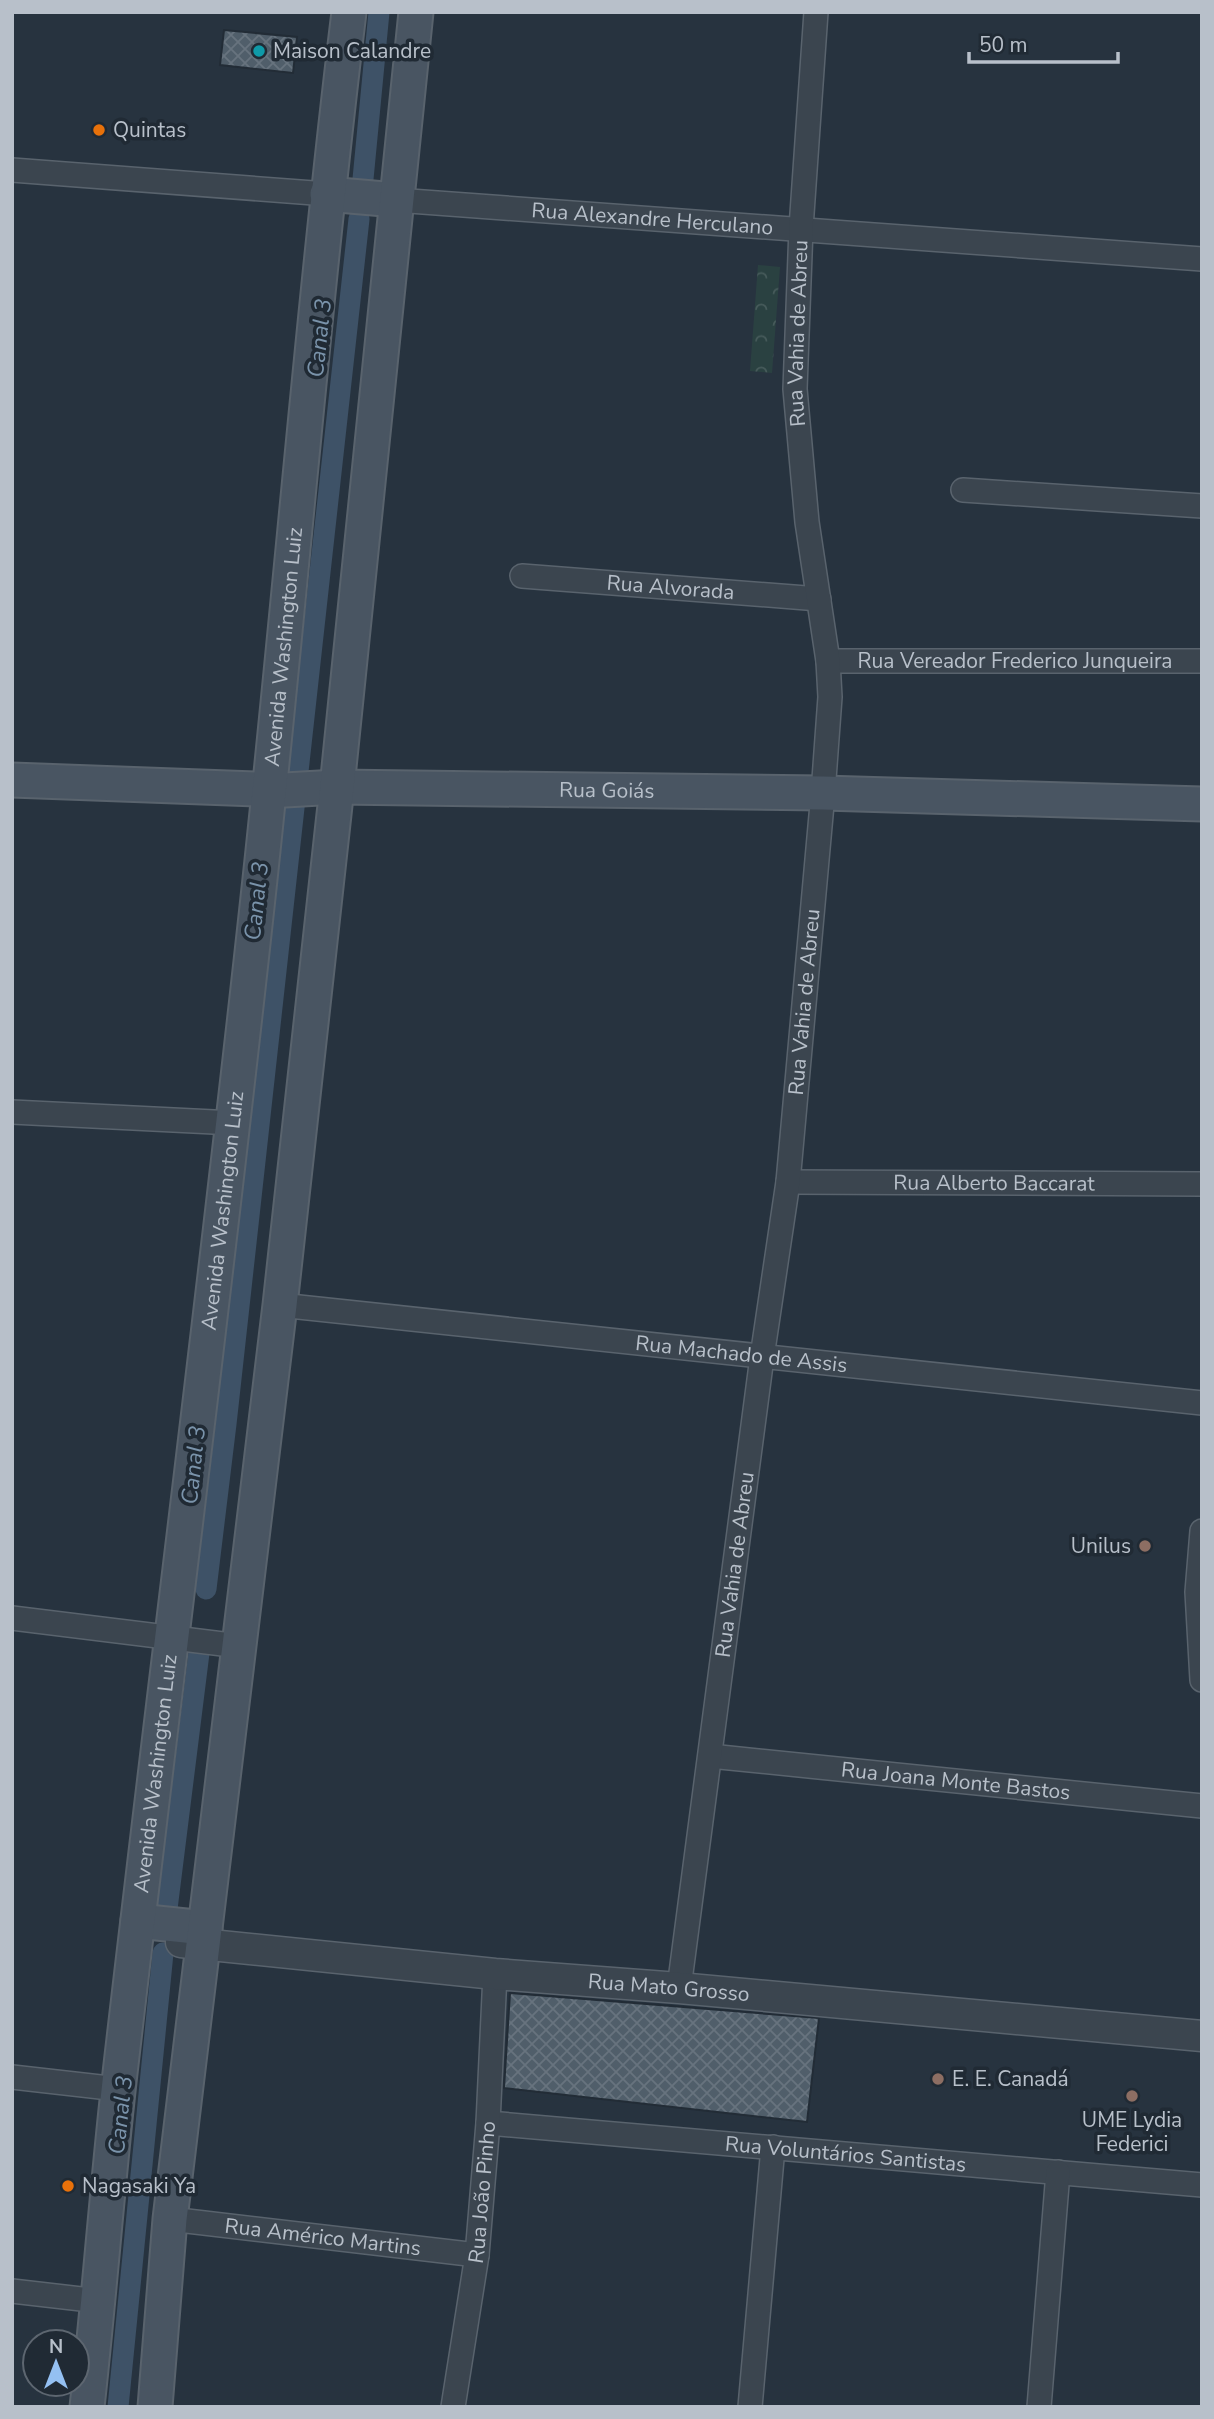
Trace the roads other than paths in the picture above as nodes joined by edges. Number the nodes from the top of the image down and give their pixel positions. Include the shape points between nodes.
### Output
1 (349, 12) edge
2 (416, 12) edge
3 (816, 12) edge
4 (12, 170) edge
5 (333, 195) junction
6 (386, 199) junction
7 (801, 229) junction
8 (1202, 259) edge
9 (963, 490) dead end
10 (1202, 506) edge
11 (522, 576) dead end
12 (819, 599) junction
13 (828, 661) junction
14 (1202, 661) edge
15 (12, 780) edge
16 (302, 788) junction
17 (823, 793) junction
18 (1202, 804) edge
19 (12, 1112) edge
20 (234, 1123) junction
21 (788, 1182) junction
22 (1202, 1184) edge
23 (280, 1305) junction
24 (762, 1357) junction
25 (1202, 1403) edge
26 (1202, 1531) edge
27 (12, 1618) edge
28 (172, 1639) junction
29 (239, 1646) junction
30 (1202, 1681) edge
31 (709, 1756) junction
32 (1202, 1806) edge
33 (137, 1929) junction
34 (204, 1937) junction
35 (495, 1974) junction
36 (679, 1988) junction
37 (1202, 2036) edge
38 (12, 2077) edge
39 (118, 2089) junction
40 (488, 2123) junction
41 (773, 2147) junction
42 (1058, 2172) junction
43 (1202, 2185) edge
44 (170, 2219) junction
45 (477, 2255) junction
46 (12, 2291) edge
47 (99, 2301) junction
48 (86, 2407) edge
49 (155, 2407) edge
50 (453, 2407) edge
51 (750, 2407) edge
52 (1039, 2407) edge

1 - 5 main road, Avenida Washington Luiz
2 - 6 main road, Avenida Washington Luiz
3 - 7 street, Rua Vahia de Abreu
4 - 5 street
5 - 6 main road
5 - 16 main road, Avenida Washington Luiz
6 - 7 street, Rua Alexandre Herculano
6 - 16 main road, Avenida Washington Luiz
7 - 8 street, Rua Alexandre Herculano
7 - 12 street, Rua Vahia de Abreu via 794,389
9 - 10 street
11 - 12 street, Rua Alvorada
12 - 13 street, Rua Vahia de Abreu
13 - 14 street, Rua Vereador Frederico Junqueira
13 - 17 street, Rua Vahia de Abreu
15 - 16 main road, Rua Goiás
16 - 17 main road, Rua Goiás
16 - 20 main road, Avenida Washington Luiz
16 - 23 main road, Avenida Washington Luiz
17 - 18 main road, Rua Goiás
17 - 21 street, Rua Vahia de Abreu
19 - 20 street
20 - 28 main road, Avenida Washington Luiz
21 - 22 street, Rua Alberto Baccarat
21 - 24 street, Rua Vahia de Abreu
23 - 24 street, Rua Machado de Assis
23 - 29 main road, Avenida Washington Luiz
24 - 25 street, Rua Machado de Assis
24 - 31 street, Rua Vahia de Abreu
26 - 30 street via 1197,1592
27 - 28 street
28 - 29 street
28 - 33 main road, Avenida Washington Luiz
29 - 34 main road, Avenida Washington Luiz
31 - 32 street, Rua Joana Monte Bastos
31 - 36 street, Rua Vahia de Abreu
33 - 34 main road
33 - 39 main road, Avenida Washington Luiz
34 - 35 street, Rua Mato Grosso
34 - 44 main road, Avenida Washington Luiz
35 - 36 street, Rua Mato Grosso
35 - 40 street, Rua João Pinho
36 - 37 street, Rua Mato Grosso
38 - 39 street
39 - 47 main road, Avenida Washington Luiz
40 - 41 street, Rua Voluntários Santistas
40 - 45 street, Rua João Pinho
41 - 42 street, Rua Voluntários Santistas
41 - 51 street
42 - 43 street, Rua Voluntários Santistas
42 - 52 street
44 - 45 street, Rua Américo Martins
44 - 49 main road, Avenida Washington Luiz
45 - 50 street, Rua João Pinho
46 - 47 street
47 - 48 main road, Avenida Washington Luiz

